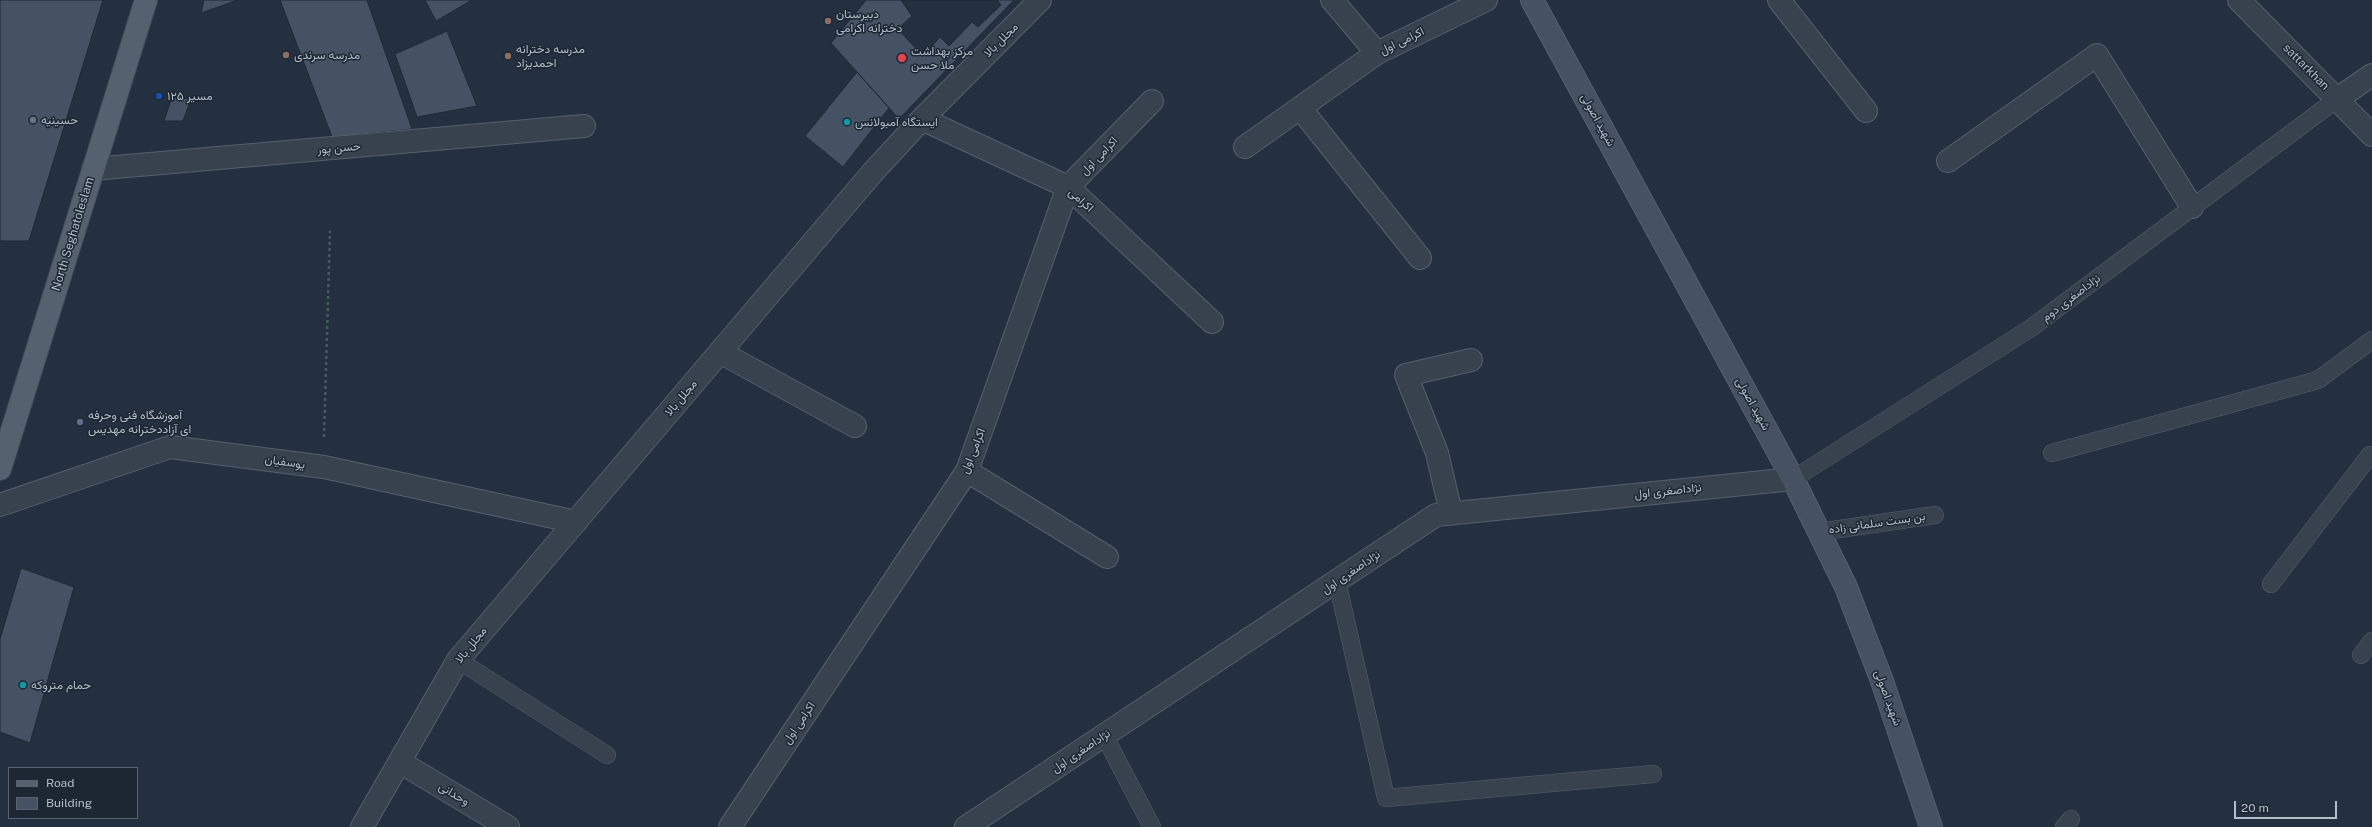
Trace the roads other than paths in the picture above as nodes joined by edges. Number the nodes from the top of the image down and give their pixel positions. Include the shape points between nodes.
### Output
1 (146, 0) edge
2 (1040, 0) edge
3 (1332, 0) edge
4 (1486, 0) edge
5 (1532, 0) edge
6 (1779, 0) edge
7 (2239, 0) edge
8 (1377, 53) junction
9 (2372, 75) edge
10 (2337, 99) junction
11 (1152, 101) dead end
12 (1300, 108) junction
13 (1866, 111) dead end
14 (922, 119) junction
15 (584, 126) dead end
16 (2372, 135) edge
17 (1245, 147) dead end
18 (1948, 161) dead end
19 (93, 169) junction
20 (1068, 187) junction
21 (2192, 207) junction
22 (1420, 258) dead end
23 (1212, 322) dead end
24 (2372, 340) edge
25 (720, 352) junction
26 (1471, 360) dead end
27 (855, 426) dead end
28 (6, 434) edge
29 (2052, 452) dead end
30 (2372, 457) edge
31 (0, 469) edge
32 (967, 471) junction
33 (1793, 479) junction
34 (0, 506) edge
35 (1451, 513) junction
36 (1935, 515) dead end
37 (576, 522) junction
38 (1819, 532) junction
39 (1107, 557) dead end
40 (1337, 581) junction
41 (2271, 584) dead end
42 (2372, 641) edge
43 (2361, 654) dead end
44 (458, 660) junction
45 (1104, 735) junction
46 (607, 755) dead end
47 (400, 762) junction
48 (1653, 774) dead end
49 (973, 825) edge
50 (362, 827) edge
51 (508, 827) edge
52 (730, 827) edge
53 (1152, 827) edge
54 (1931, 827) edge

1 - 19 main road, North Seghatoleslam
2 - 14 street, مجلل بالا
3 - 8 street
4 - 8 street, اکرامی اول
5 - 33 main road, شهید اصولی
6 - 13 street
7 - 10 street, sattarkhan
8 - 12 street, اکرامی اول
9 - 10 street
10 - 16 street, sattarkhan
10 - 21 lane, نژاداصغری دوم
11 - 20 street, اکرامی اول
12 - 17 street, اکرامی اول
12 - 22 street
14 - 20 street, اکرامی
14 - 25 street, مجلل بالا via 873,172
15 - 19 street, حسن پور
18 - 21 street via 2097,55
19 - 28 main road, North Seghatoleslam
20 - 23 street, اکرامی
20 - 32 street, اکرامی اول
21 - 33 lane, نژاداصغری دوم via 2031,328
24 - 29 lane via 2318,380
25 - 27 street
25 - 37 street, مجلل بالا
26 - 35 street via 1406,375 1437,452
28 - 31 main road, North Seghatoleslam
30 - 41 lane via 2370,455
32 - 39 street
32 - 52 street, اکرامی اول
33 - 35 street, نژاداصغری اول
33 - 38 main road, شهید اصولی
34 - 37 street, یوسفیان via 170,447 324,467
35 - 40 street, نژاداصغری اول via 1436,515
36 - 38 lane, بن بست سلمانی زاده
37 - 44 street, مجلل بالا
38 - 54 main road, شهید اصولی via 1846,587 1882,681
40 - 45 street, نژاداصغری اول
40 - 48 lane via 1386,798
42 - 43 lane
44 - 46 lane
44 - 47 street, مجلل بالا
45 - 49 street, نژاداصغری اول
45 - 53 lane
47 - 50 street, مجلل بالا
47 - 51 street, وحدانی

